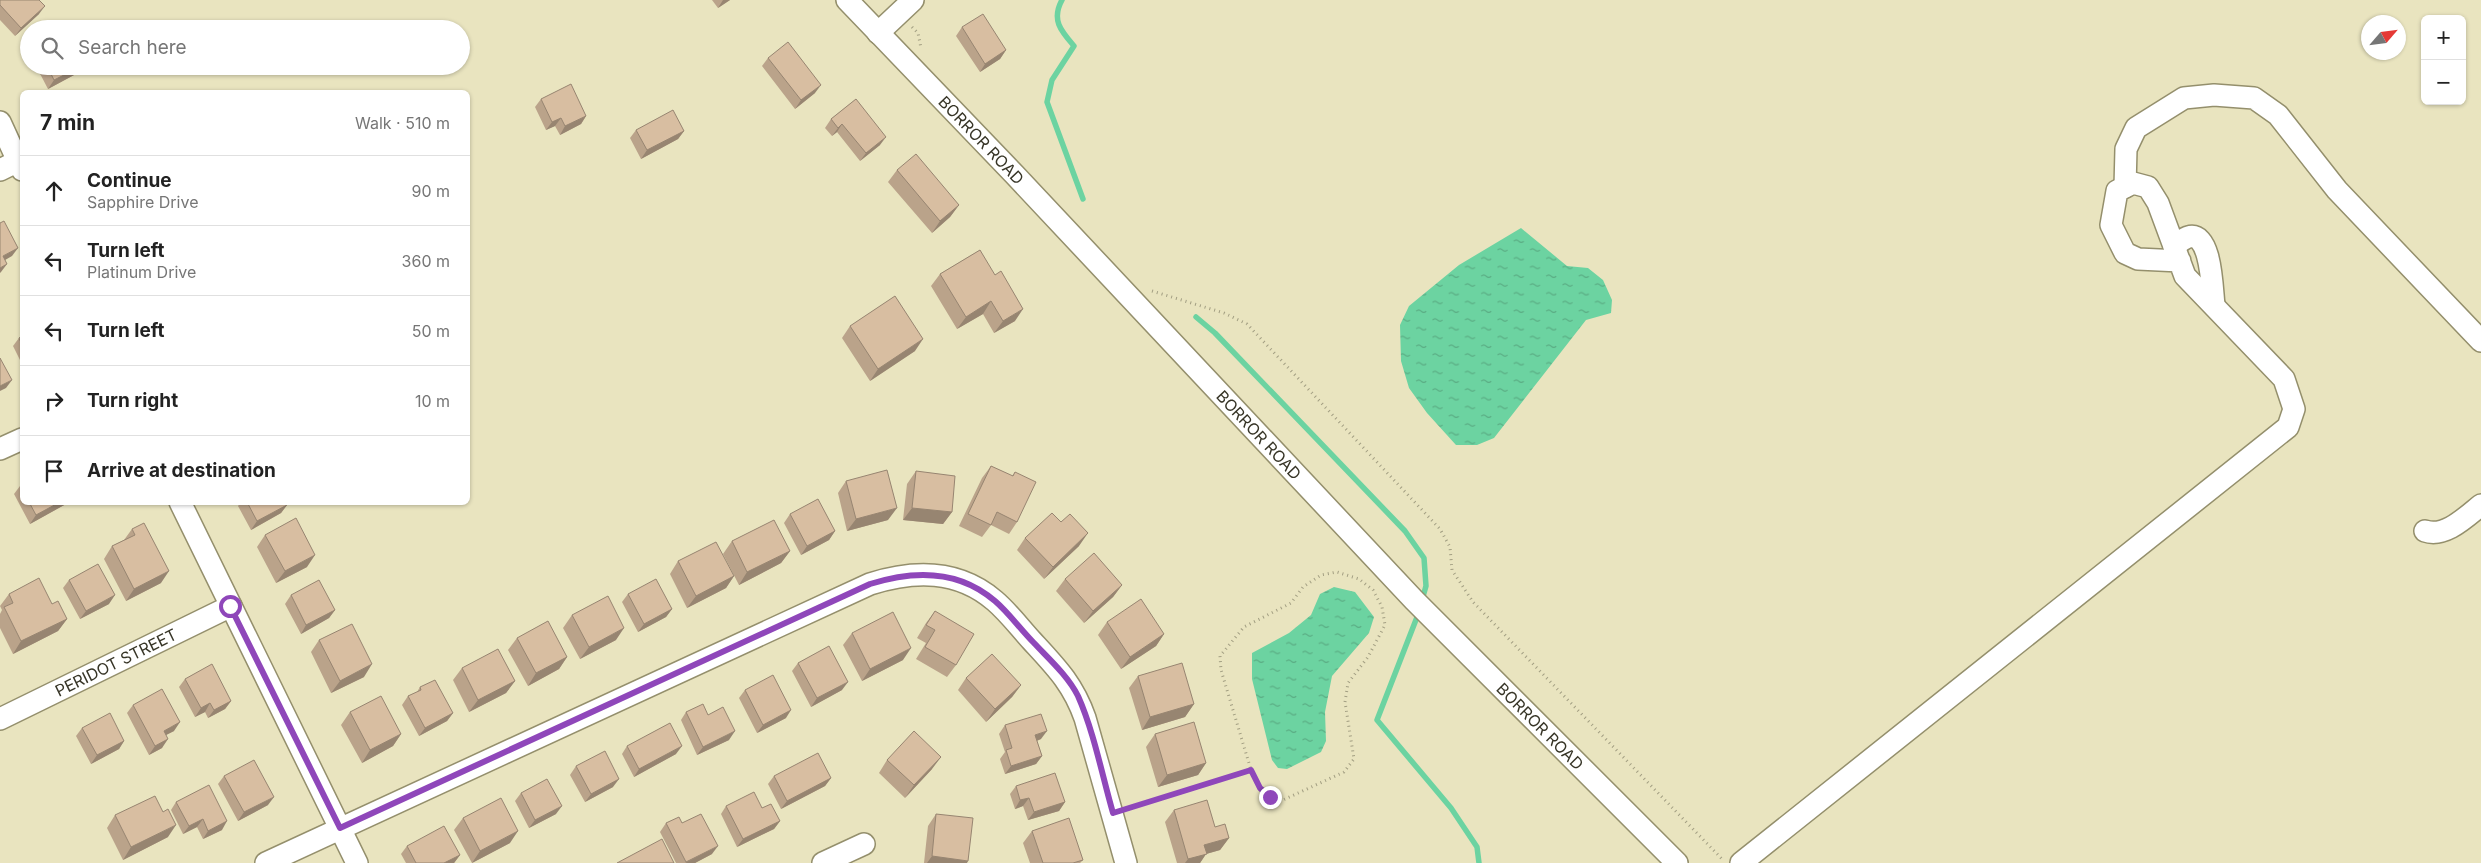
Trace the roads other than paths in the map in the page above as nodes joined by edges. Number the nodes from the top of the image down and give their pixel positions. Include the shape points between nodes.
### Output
1 (847, 0) edge
2 (906, 7) edge
3 (878, 33) junction
4 (0, 122) edge
5 (14, 167) edge
6 (2125, 187) junction
7 (2177, 253) junction
8 (2214, 305) junction
9 (2481, 341) edge
10 (20, 440) edge
11 (0, 449) edge
12 (181, 505) edge
13 (2481, 505) edge
14 (2425, 531) dead end
15 (230, 606) junction
16 (0, 719) edge
17 (340, 828) junction
18 (864, 844) dead end
19 (266, 863) edge
20 (357, 863) edge
21 (823, 863) edge
22 (1126, 863) edge
23 (1677, 863) edge
24 (1741, 863) edge

1 - 3 street, BORROR ROAD
2 - 3 street
3 - 23 street, BORROR ROAD via 1420,606
4 - 5 street
6 - 7 street via 2133,183 2148,187 2158,203
6 - 7 street via 2117,191 2111,225 2125,253 2138,259
6 - 9 street via 2126,150 2136,128 2184,98 2214,95 2254,98 2278,115 2337,190
7 - 8 street via 2185,276
7 - 8 street via 2187,237 2195,237 2202,242 2208,255
8 - 24 street via 2284,379 2294,409 2288,427
10 - 11 street
12 - 15 street
13 - 14 street via 2446,530 2438,533
15 - 16 street, PERIDOT STREET
15 - 17 street
17 - 19 street
17 - 20 street
17 - 22 street via 870,584 895,576 928,573 967,584 995,601 1066,678 1077,695 1085,718
18 - 21 street

